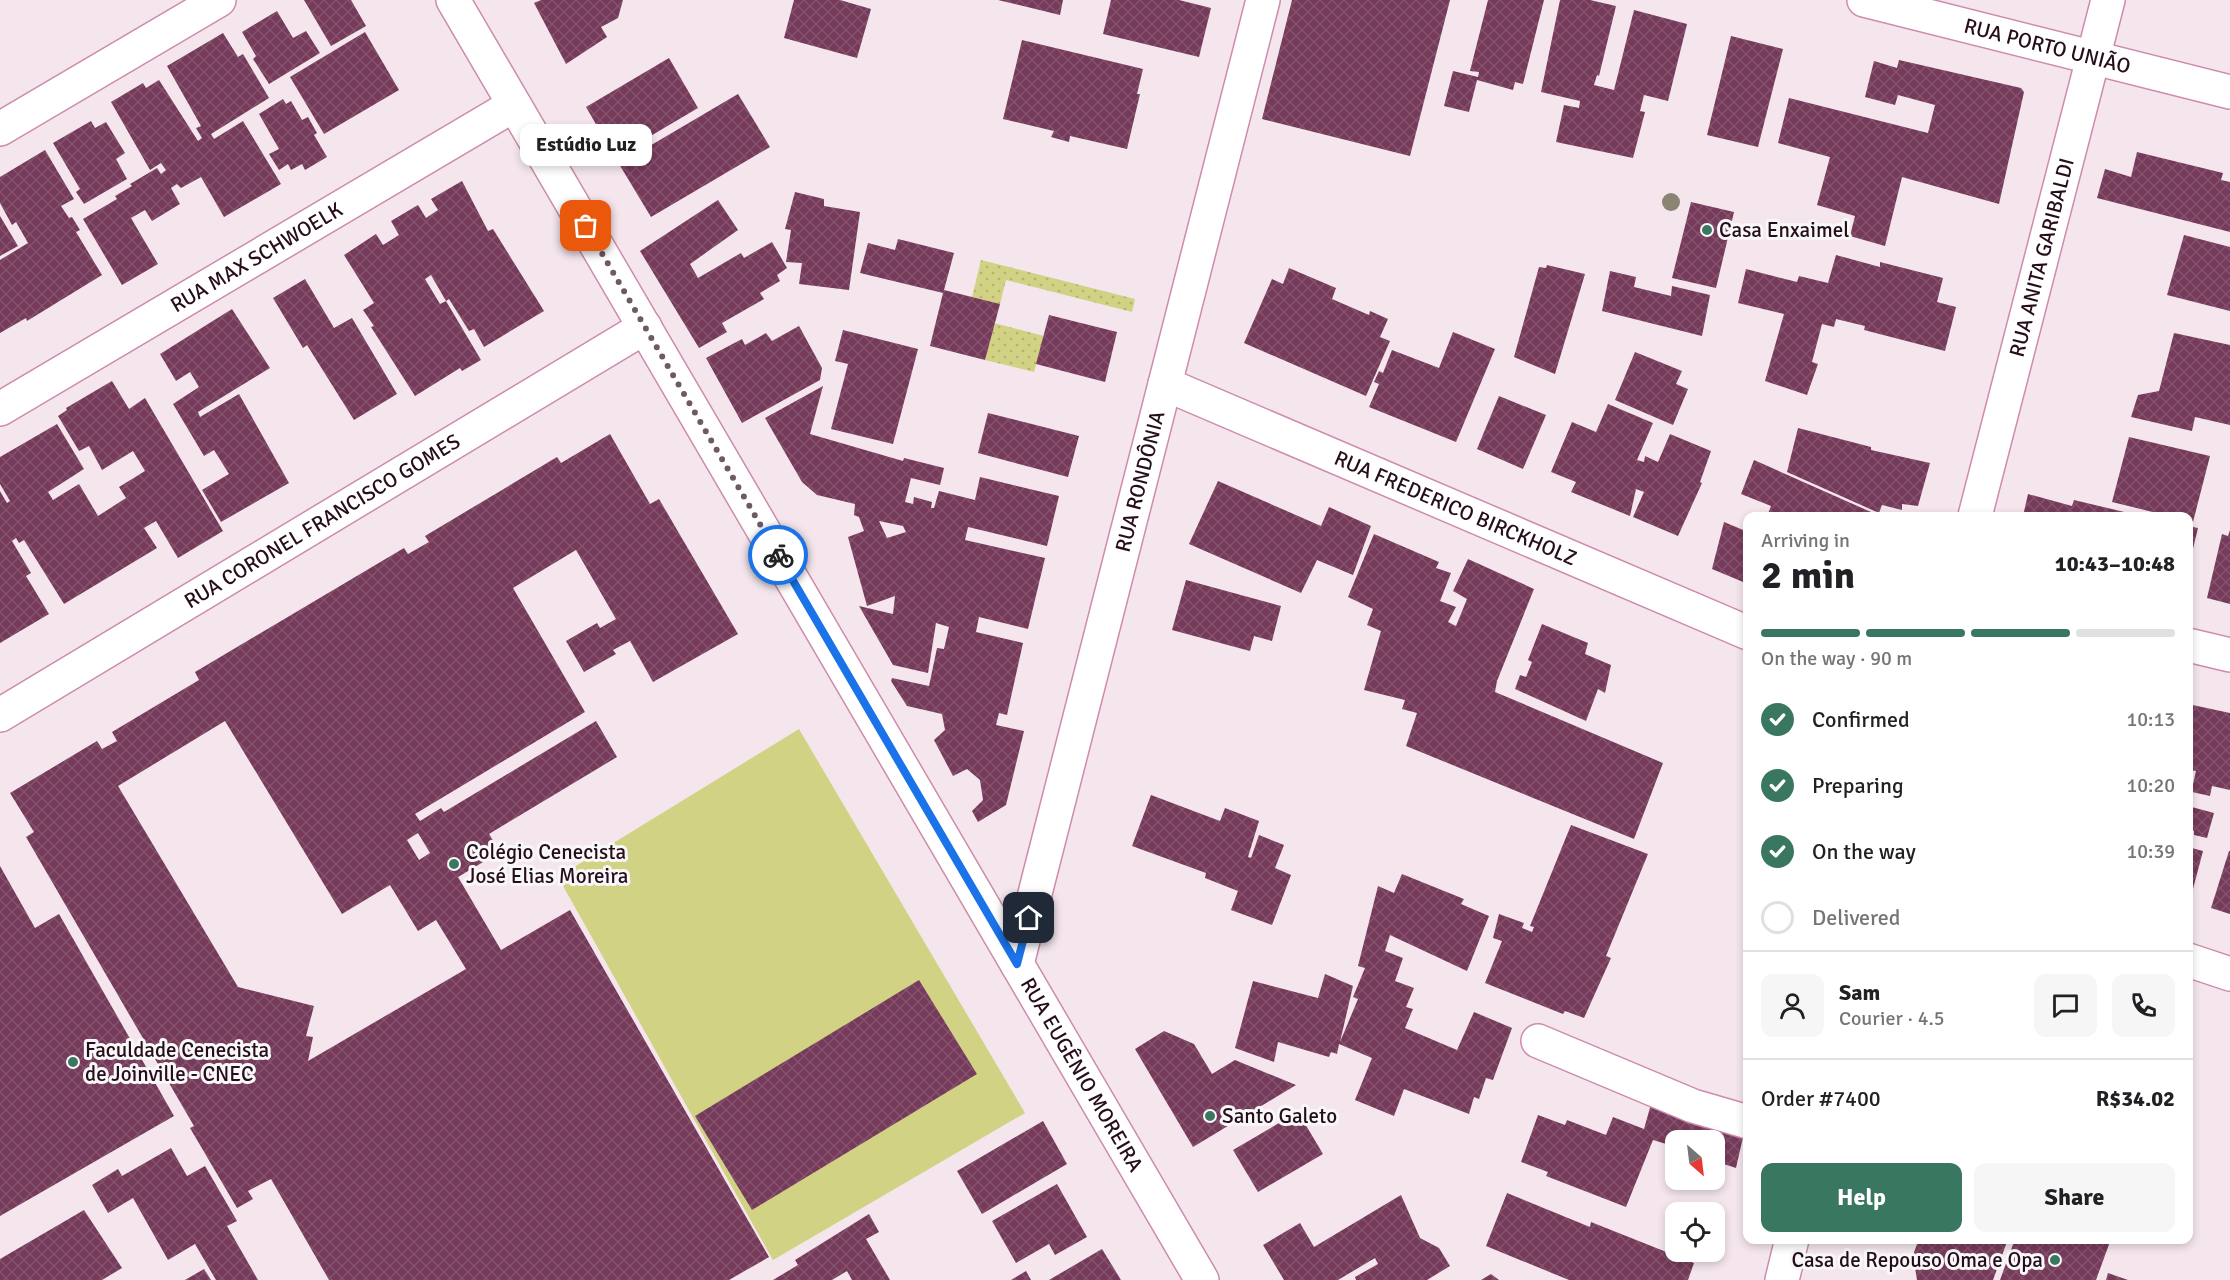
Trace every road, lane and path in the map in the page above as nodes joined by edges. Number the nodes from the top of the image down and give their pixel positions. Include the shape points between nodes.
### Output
1 (219, 0) edge
2 (453, 0) edge
3 (1263, 0) edge
4 (1864, 0) edge
5 (2108, 0) edge
6 (2093, 57) junction
7 (2230, 92) edge
8 (514, 105) junction
9 (0, 129) edge
10 (645, 327) junction
11 (1165, 384) junction
12 (0, 409) edge
13 (1976, 512) edge
14 (1743, 631) edge
15 (2193, 646) edge
16 (2230, 655) edge
17 (0, 715) edge
18 (2193, 962) edge
19 (1017, 964) junction
20 (2230, 974) edge
21 (1538, 1041) dead end
22 (1743, 1121) edge
23 (1791, 1244) edge
24 (1202, 1280) edge
25 (1782, 1280) edge

1 - 9 street
2 - 8 street, RUA EUGÊNIO MOREIRA
3 - 11 street, RUA RONDÔNIA
4 - 6 street, RUA PORTO UNIÃO
5 - 6 street, RUA ANITA GARIBALDI
6 - 7 street, RUA PORTO UNIÃO
6 - 13 street, RUA ANITA GARIBALDI
8 - 10 street, RUA EUGÊNIO MOREIRA
8 - 12 street, RUA MAX SCHWOELK
10 - 17 street, RUA CORONEL FRANCISCO GOMES
10 - 19 street, RUA EUGÊNIO MOREIRA
11 - 14 street, RUA FREDERICO BIRCKHOLZ
11 - 19 street, RUA RONDÔNIA
15 - 16 street
18 - 20 street
19 - 24 street, RUA EUGÊNIO MOREIRA
21 - 22 street via 1693,1106
23 - 25 street

